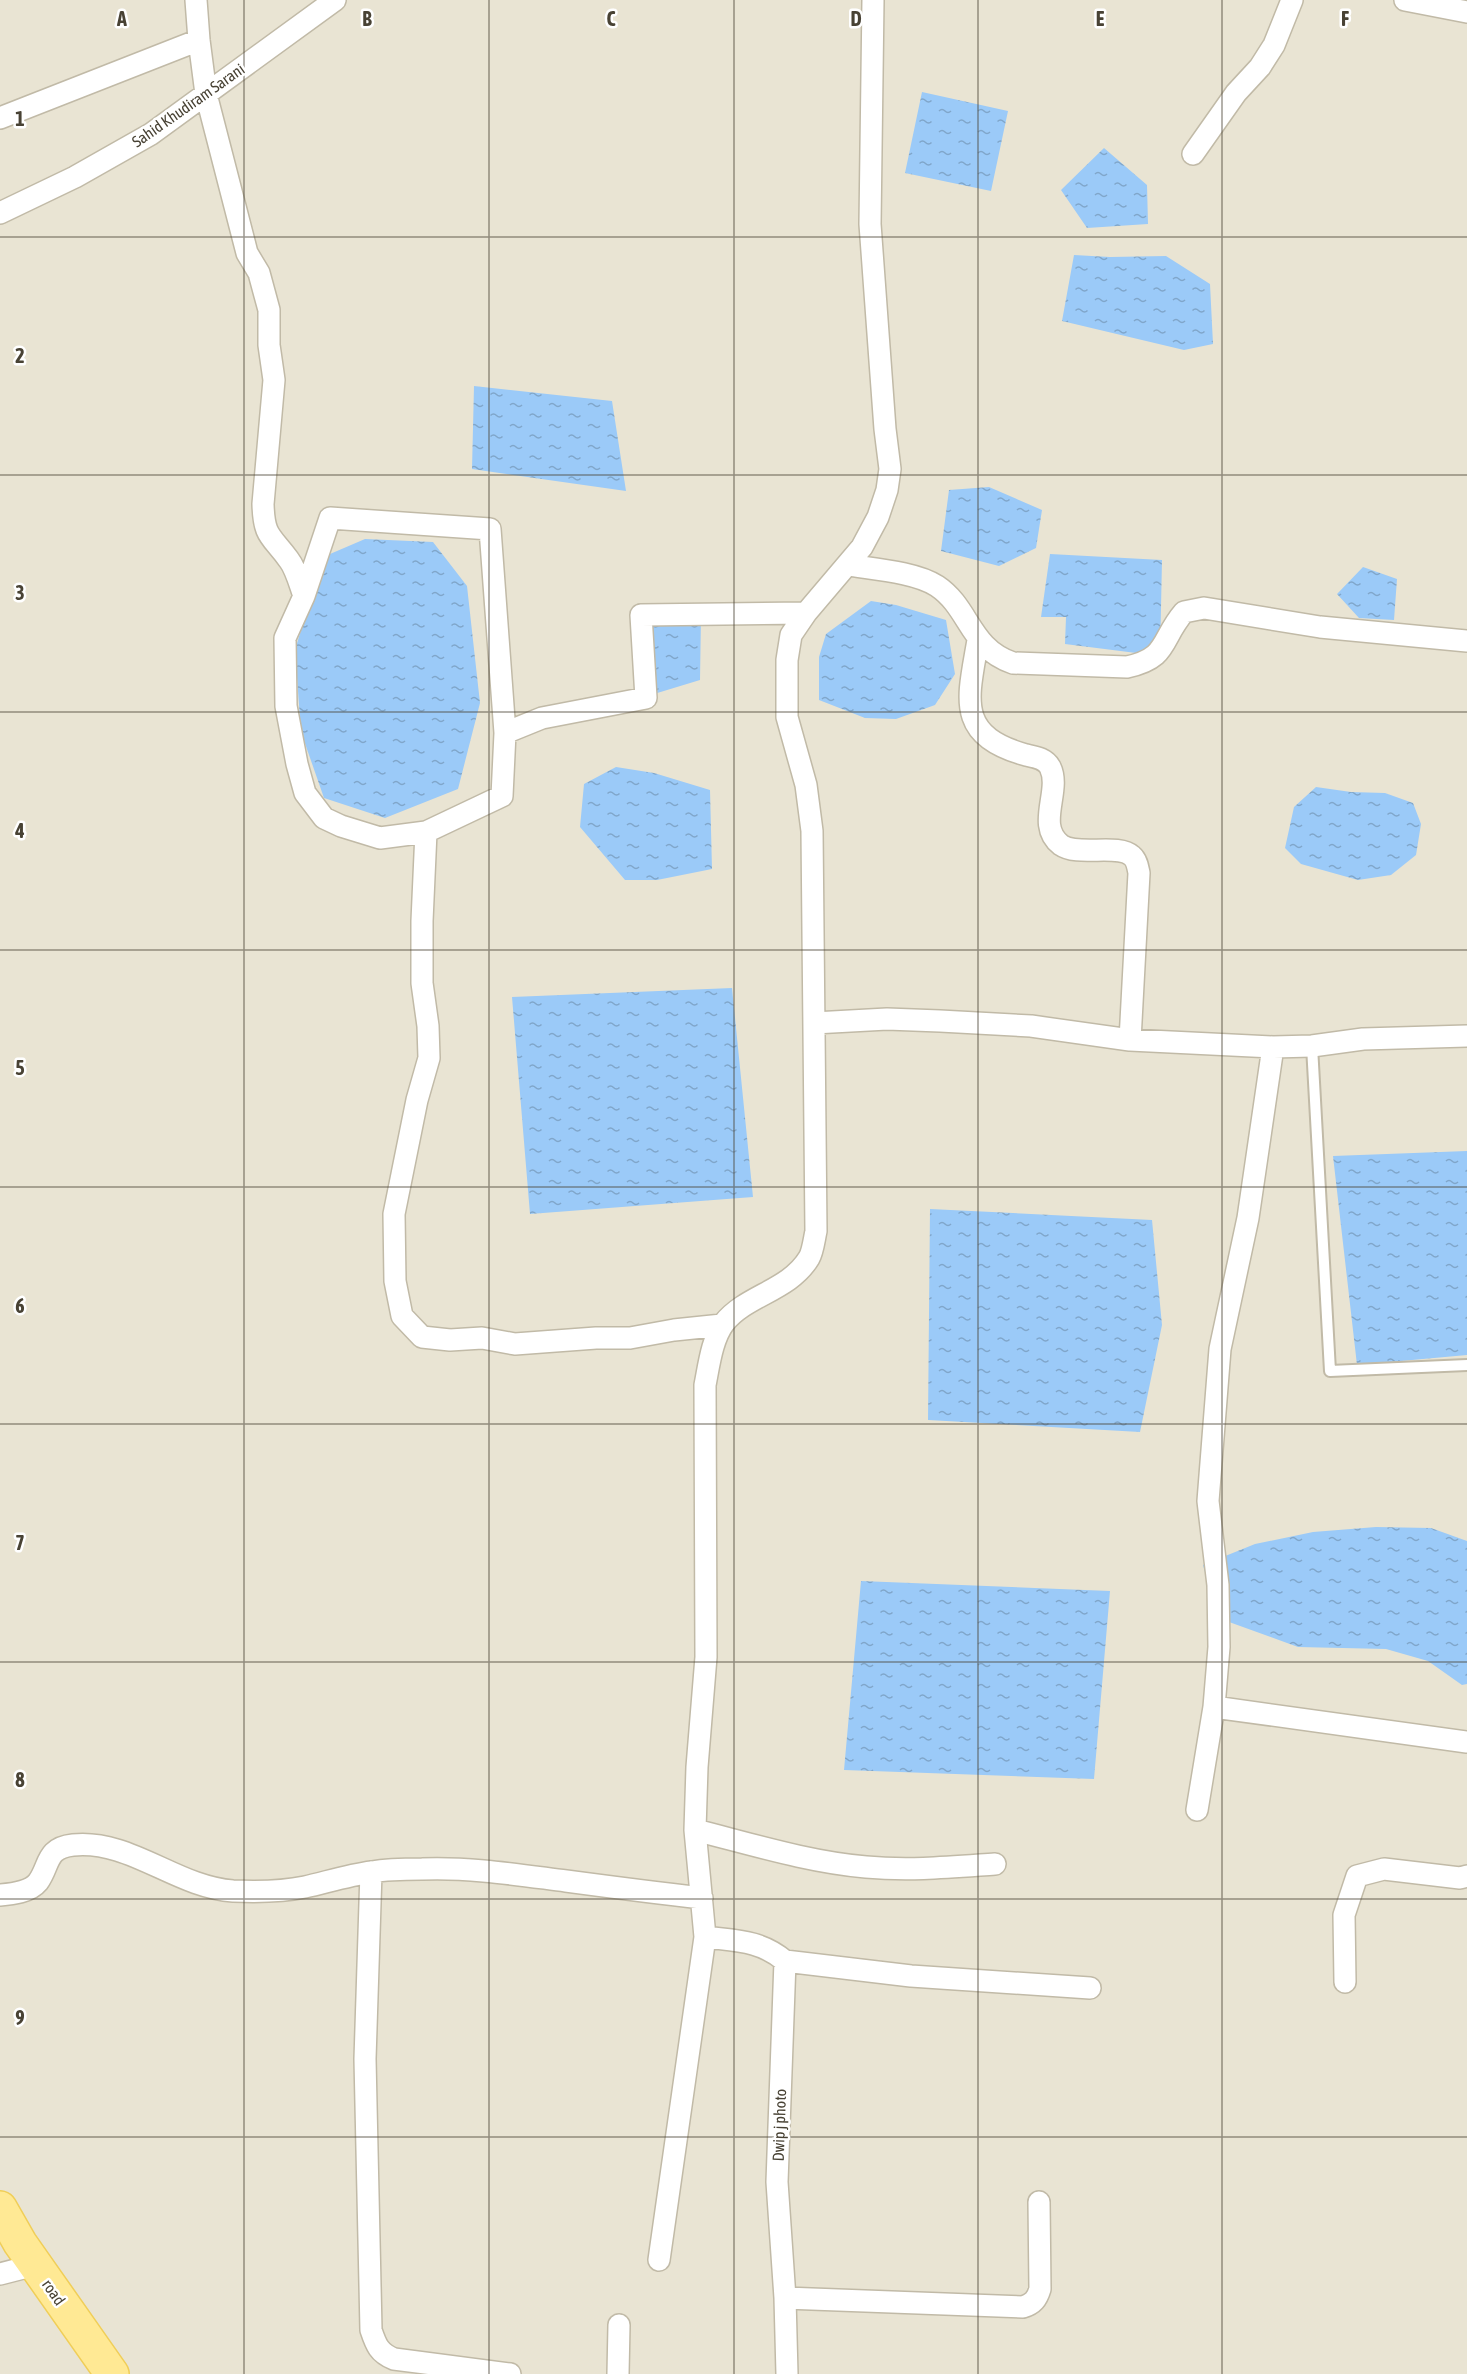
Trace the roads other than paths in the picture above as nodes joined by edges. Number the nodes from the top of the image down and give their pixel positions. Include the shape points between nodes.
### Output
1 (196, 0) edge
2 (335, 0) edge
3 (873, 0) edge
4 (1292, 0) edge
5 (1405, 0) edge
6 (1467, 12) edge
7 (199, 40) junction
8 (206, 94) junction
9 (0, 118) edge
10 (1193, 154) dead end
11 (0, 213) edge
12 (848, 565) junction
13 (304, 596) junction
14 (806, 613) junction
15 (978, 640) junction
16 (1467, 641) edge
17 (505, 733) junction
18 (426, 832) junction
19 (814, 1023) junction
20 (1467, 1036) edge
21 (1130, 1040) junction
22 (1312, 1046) junction
23 (1274, 1047) junction
24 (722, 1325) junction
25 (1467, 1365) edge
26 (1214, 1707) junction
27 (1467, 1742) edge
28 (1197, 1810) dead end
29 (695, 1830) junction
30 (995, 1864) dead end
31 (371, 1872) junction
32 (1467, 1876) edge
33 (0, 1895) edge
34 (702, 1898) junction
35 (705, 1937) junction
36 (785, 1961) junction
37 (1345, 1982) dead end
38 (1090, 1988) dead end
39 (1039, 2202) dead end
40 (0, 2208) edge
41 (659, 2260) dead end
42 (35, 2265) junction
43 (0, 2274) edge
44 (785, 2298) junction
45 (619, 2325) dead end
46 (112, 2374) edge
47 (510, 2374) edge
48 (618, 2374) edge
49 (787, 2374) edge

1 - 7 street
2 - 8 street, Sahid Khudiram Sarani
3 - 12 street via 870,224 890,469 878,517
4 - 10 street via 1270,52
5 - 6 street
7 - 8 street
7 - 9 street
8 - 11 street, Sahid Khudiram Sarani via 151,134
8 - 13 street via 247,253 259,273 269,310 274,380 263,521 271,540 291,561
12 - 14 street
12 - 15 street via 915,577 936,586 960,611
13 - 17 street via 330,518 490,530
13 - 18 street via 285,638 285,648 286,706 305,793 324,818 341,826 380,838
14 - 17 street via 641,615 646,698 542,718
14 - 19 street via 791,635 787,717 806,785 812,831
15 - 16 street via 997,657 1013,663 1127,667 1154,657 1184,612 1204,608 1320,627
15 - 21 street via 969,697 974,719 985,737 1004,748 1047,762 1053,776 1050,828 1054,838 1064,847 1122,852 1136,862 1139,873
17 - 18 street via 502,796
18 - 24 street via 422,983 429,1058 394,1214 395,1281 402,1316 422,1337 482,1338 515,1344 630,1338
19 - 21 street via 887,1019 1031,1026
19 - 24 street via 817,1177 816,1231 810,1257 794,1276 733,1313
20 - 22 street via 1363,1039
21 - 23 street
22 - 23 street
22 - 25 lane via 1330,1371
23 - 26 street via 1248,1218 1220,1349 1208,1501 1218,1585 1219,1647
24 - 29 street via 705,1385 706,1657
26 - 27 street
26 - 28 street
29 - 30 street via 800,1857 865,1867 924,1870
29 - 34 street
31 - 33 street via 267,1892 229,1891 167,1872 114,1848 70,1845 47,1860 37,1883 24,1891
31 - 34 street via 423,1868 494,1871
31 - 47 street via 365,2059 371,2330 376,2345 394,2359
32 - 37 street via 1384,1869 1357,1876 1344,1915
34 - 35 street
35 - 36 street via 759,1944
35 - 41 street
36 - 38 street via 911,1976
36 - 44 street, Dwip j photo via 777,2182
39 - 44 street via 1040,2289 1031,2304 1023,2307
40 - 42 main road, road
42 - 43 street
42 - 46 main road, road
44 - 49 street, Dwip j photo
45 - 48 street

